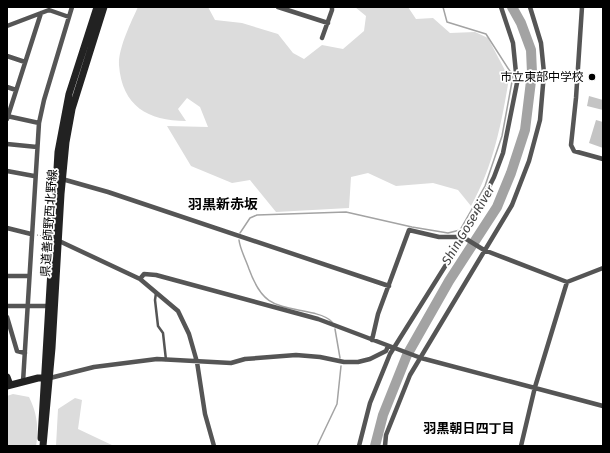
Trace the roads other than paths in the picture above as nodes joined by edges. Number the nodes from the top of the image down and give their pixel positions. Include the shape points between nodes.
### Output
1 (72, 7) edge
2 (97, 7) edge
3 (104, 7) edge
4 (278, 7) edge
5 (332, 7) edge
6 (502, 7) edge
7 (530, 7) edge
8 (582, 7) edge
9 (41, 13) junction
10 (69, 16) junction
11 (328, 23) junction
12 (7, 26) edge
13 (322, 38) dead end
14 (7, 56) edge
15 (25, 62) junction
16 (7, 87) edge
17 (16, 90) junction
18 (7, 117) edge
19 (39, 123) junction
20 (7, 144) edge
21 (37, 147) junction
22 (603, 159) edge
23 (7, 171) edge
24 (34, 176) junction
25 (62, 179) junction
26 (7, 228) edge
27 (31, 234) junction
28 (463, 237) junction
29 (55, 239) junction
30 (484, 250) junction
31 (603, 268) edge
32 (7, 276) edge
33 (29, 276) junction
34 (140, 279) junction
35 (566, 282) junction
36 (389, 286) junction
37 (156, 293) junction
38 (7, 306) edge
39 (28, 306) junction
40 (49, 306) junction
41 (7, 317) edge
42 (372, 340) junction
43 (388, 346) junction
44 (395, 348) junction
45 (25, 353) junction
46 (421, 358) junction
47 (166, 360) junction
48 (197, 362) junction
49 (7, 378) edge
50 (47, 378) junction
51 (23, 382) junction
52 (9, 386) edge
53 (535, 387) junction
54 (603, 406) edge
55 (42, 446) edge
56 (214, 446) edge
57 (359, 446) edge
58 (385, 446) edge
59 (521, 446) edge

1 - 10 street
2 - 29 main road, 県道善師野西北野線 via 65,110 57,158
3 - 25 main road, 県道善師野西北野線 via 72,109
4 - 11 street
5 - 11 street
6 - 28 street via 513,43 516,90 503,153 494,177
7 - 30 street via 537,25 543,64 540,120 535,145 522,182 512,205
8 - 22 street via 571,145 574,151
9 - 10 street via 49,10
9 - 12 street
9 - 15 street
10 - 19 street
11 - 13 street
14 - 15 street
15 - 17 street
16 - 17 street
17 - 18 street
18 - 19 street
19 - 21 street
20 - 21 street
21 - 24 street
23 - 24 street
24 - 27 street
25 - 29 main road, 県道善師野西北野線
25 - 36 street
26 - 27 street
27 - 33 street
28 - 30 street
28 - 36 street via 439,237 409,230
28 - 44 street
29 - 34 street
29 - 40 main road, 県道善師野西北野線
29 - 50 main road, 県道善師野西北野線
30 - 35 street
30 - 46 street
31 - 35 street
32 - 33 street
33 - 39 street
34 - 37 street
34 - 42 street via 144,274 156,275 318,320
35 - 53 street
36 - 42 street via 378,314
37 - 47 lane via 158,326 163,333
37 - 48 street via 178,310 189,334
38 - 39 street
39 - 40 street
39 - 45 street
40 - 50 main road, 県道善師野西北野線
41 - 45 street via 17,351
42 - 43 street
43 - 44 street
43 - 48 street via 386,351 358,362 296,355 245,359 231,363
44 - 46 street
44 - 57 street via 370,403
45 - 51 street
46 - 53 street
46 - 58 street via 401,396 386,436
47 - 48 street
47 - 50 street via 94,367
48 - 56 street via 205,414
49 - 52 main road
50 - 51 main road
50 - 55 main road, 県道善師野西北野線
51 - 52 main road
53 - 54 street
53 - 59 street

